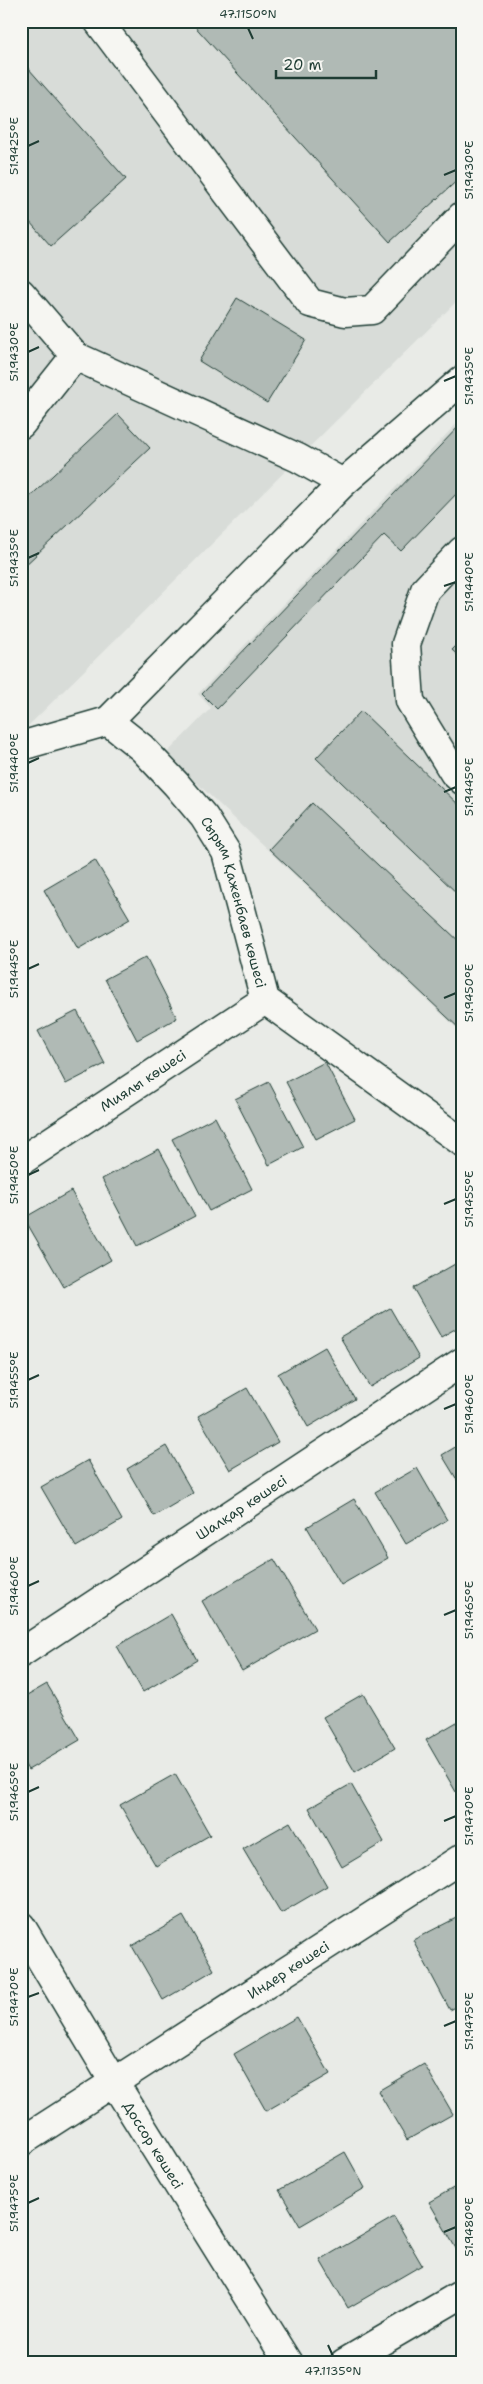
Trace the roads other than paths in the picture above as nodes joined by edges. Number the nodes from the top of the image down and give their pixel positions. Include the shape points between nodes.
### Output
1 (98, 21) edge
2 (462, 216) edge
3 (21, 293) edge
4 (75, 356) junction
5 (462, 380) edge
6 (21, 424) edge
7 (343, 483) junction
8 (462, 550) edge
9 (108, 722) junction
10 (21, 746) edge
11 (462, 780) edge
12 (265, 1000) junction
13 (462, 1142) edge
14 (21, 1161) edge
15 (462, 1362) edge
16 (21, 1652) edge
17 (462, 1858) edge
18 (21, 1926) edge
19 (114, 2082) junction
20 (21, 2142) edge
21 (462, 2294) edge
22 (289, 2363) edge
23 (344, 2363) edge

1 - 2 street via 310,303 345,312 372,310
3 - 4 street
4 - 6 street
4 - 7 street via 298,458
5 - 7 street
7 - 9 street
8 - 11 street via 426,590 406,644 410,701 454,773
9 - 10 street
9 - 12 street, Сырым Қаженбаев көшесі via 142,748 176,784 204,817 226,852
12 - 13 street, Сырым Қаженбаев көшесі
12 - 14 street, Миялы көшесі
15 - 16 street, Шалқар көшесі
17 - 19 street, Индер көшесі
18 - 19 street, Доссор көшесі
19 - 20 street, Индер көшесі
19 - 22 street, Доссор көшесі
21 - 23 street

